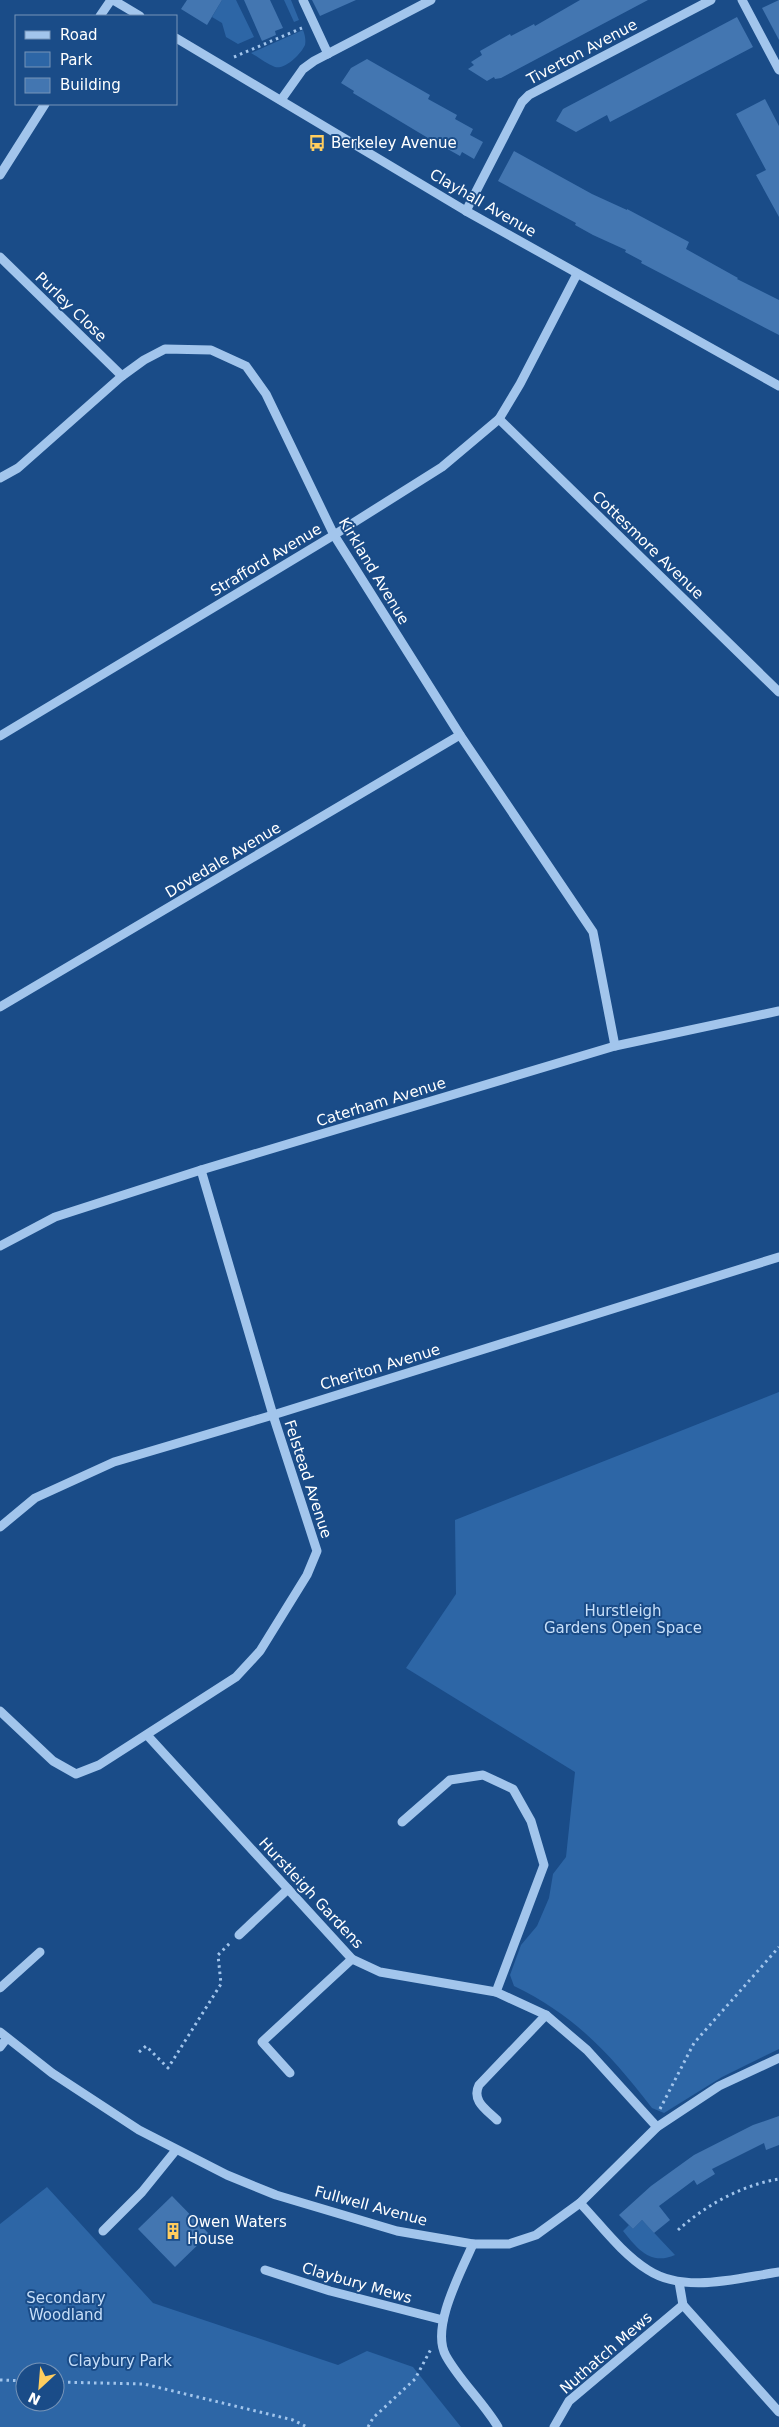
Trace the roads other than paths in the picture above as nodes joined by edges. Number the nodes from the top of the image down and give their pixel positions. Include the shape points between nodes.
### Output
1 (112, 0) edge
2 (303, 0) edge
3 (431, 0) edge
4 (710, 0) edge
5 (742, 0) edge
6 (101, 15) edge
7 (138, 15) edge
8 (178, 39) edge
9 (328, 54) junction
10 (779, 70) edge
11 (281, 100) junction
12 (44, 105) edge
13 (0, 175) edge
14 (466, 210) junction
15 (0, 256) edge
16 (577, 274) junction
17 (122, 376) junction
18 (779, 386) edge
19 (499, 419) junction
20 (0, 478) edge
21 (334, 535) junction
22 (779, 692) edge
23 (460, 735) junction
24 (0, 736) edge
25 (0, 1007) edge
26 (779, 1011) edge
27 (615, 1046) junction
28 (200, 1170) junction
29 (0, 1246) edge
30 (779, 1257) edge
31 (272, 1415) junction
32 (0, 1527) edge
33 (0, 1710) edge
34 (147, 1735) junction
35 (402, 1822) dead end
36 (288, 1889) junction
37 (239, 1935) road end
38 (40, 1952) dead end
39 (352, 1960) junction
40 (0, 1988) edge
41 (496, 1992) junction
42 (546, 2015) junction
43 (4, 2035) edge
44 (0, 2047) edge
45 (779, 2058) edge
46 (290, 2073) dead end
47 (497, 2120) dead end
48 (658, 2127) junction
49 (176, 2150) junction
50 (580, 2203) junction
51 (103, 2231) dead end
52 (473, 2244) junction
53 (265, 2270) dead end
54 (779, 2272) edge
55 (679, 2282) junction
56 (683, 2305) junction
57 (442, 2320) junction
58 (779, 2412) edge
59 (498, 2427) edge
60 (554, 2427) edge

1 - 6 street
1 - 7 street
2 - 9 street
3 - 9 street
4 - 14 street, Tiverton Avenue via 529,95 522,102
5 - 10 street
8 - 11 street, Clayhall Avenue
9 - 11 street via 303,69
11 - 14 street, Clayhall Avenue
12 - 13 street
14 - 16 street, Clayhall Avenue
15 - 17 street, Purley Close
16 - 18 street, Clayhall Avenue
16 - 19 street, Strafford Avenue
17 - 20 street, Kirkland Avenue via 18,468
17 - 21 street, Kirkland Avenue via 165,349 212,350 246,366 266,394
19 - 21 street, Strafford Avenue via 442,467
19 - 22 street, Cottesmore Avenue
21 - 23 street, Kirkland Avenue
21 - 24 street, Strafford Avenue
23 - 25 street, Dovedale Avenue
23 - 27 street, Kirkland Avenue via 593,932
26 - 27 street, Caterham Avenue
27 - 28 street, Caterham Avenue
28 - 29 street, Caterham Avenue via 55,1217
28 - 31 street, Felstead Avenue
30 - 31 street, Cheriton Avenue
31 - 32 street, Cheriton Avenue via 114,1462 35,1498
31 - 34 street, Felstead Avenue via 317,1551 307,1575 260,1651 236,1677
33 - 34 street, Felstead Avenue via 53,1761 76,1774 99,1765
34 - 36 street, Hurstleigh Gardens
35 - 41 street via 450,1780 482,1774 513,1789 531,1821 544,1865
36 - 37 street
36 - 39 street, Hurstleigh Gardens
38 - 40 street
39 - 41 street, Hurstleigh Gardens via 380,1972
39 - 46 street via 262,2042
41 - 42 street, Hurstleigh Gardens
42 - 47 street via 476,2090 479,2102
42 - 48 street, Hurstleigh Gardens via 587,2050
43 - 44 street
43 - 49 street, Fullwell Avenue via 91,2100
45 - 48 street, Fullwell Avenue via 719,2086
48 - 50 street, Fullwell Avenue
49 - 51 street via 142,2192
49 - 52 street, Fullwell Avenue via 276,2195 397,2231
50 - 52 street, Fullwell Avenue via 536,2235 509,2244
50 - 55 street via 648,2271
52 - 57 street
53 - 57 street, Claybury Mews via 330,2291
54 - 55 street via 707,2282
55 - 56 street
56 - 58 street
56 - 60 street, Nuthatch Mews via 569,2401
57 - 59 street via 440,2341 446,2356

